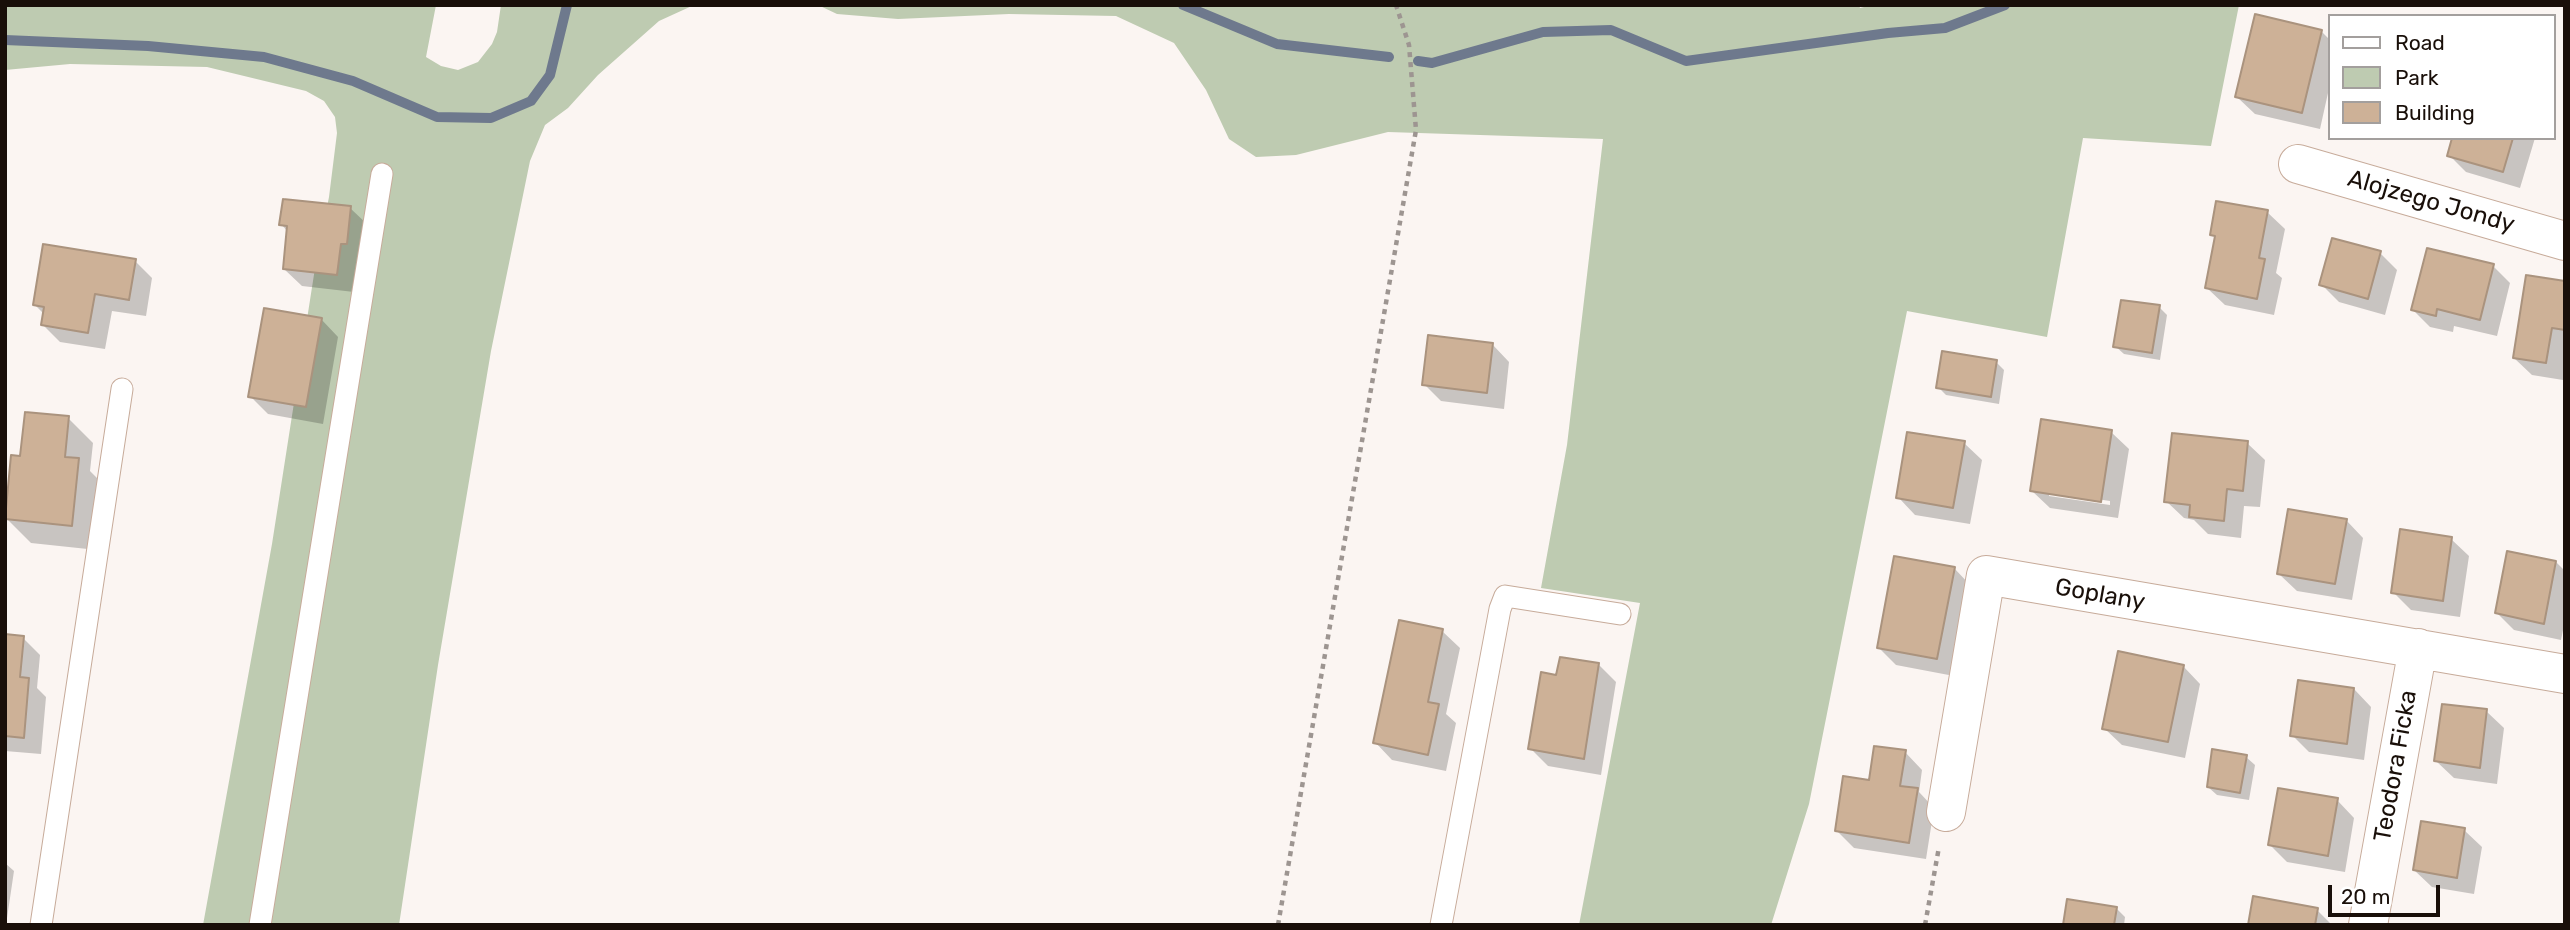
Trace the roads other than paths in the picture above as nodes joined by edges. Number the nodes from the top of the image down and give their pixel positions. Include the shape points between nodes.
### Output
1 (2298, 164) dead end
2 (382, 174) dead end
3 (2565, 241) edge
4 (122, 388) dead end
5 (1619, 614) dead end
6 (2418, 648) junction
7 (2565, 674) edge
8 (1946, 812) road end
9 (41, 925) edge
10 (260, 925) edge
11 (1441, 925) edge
12 (2368, 925) edge

1 - 3 street, Alojzego Jondy
2 - 10 lane
4 - 9 lane
5 - 11 lane via 1505,596
6 - 7 street, Goplany
6 - 8 street, Goplany via 1986,575
6 - 12 street, Teodora Ficka

